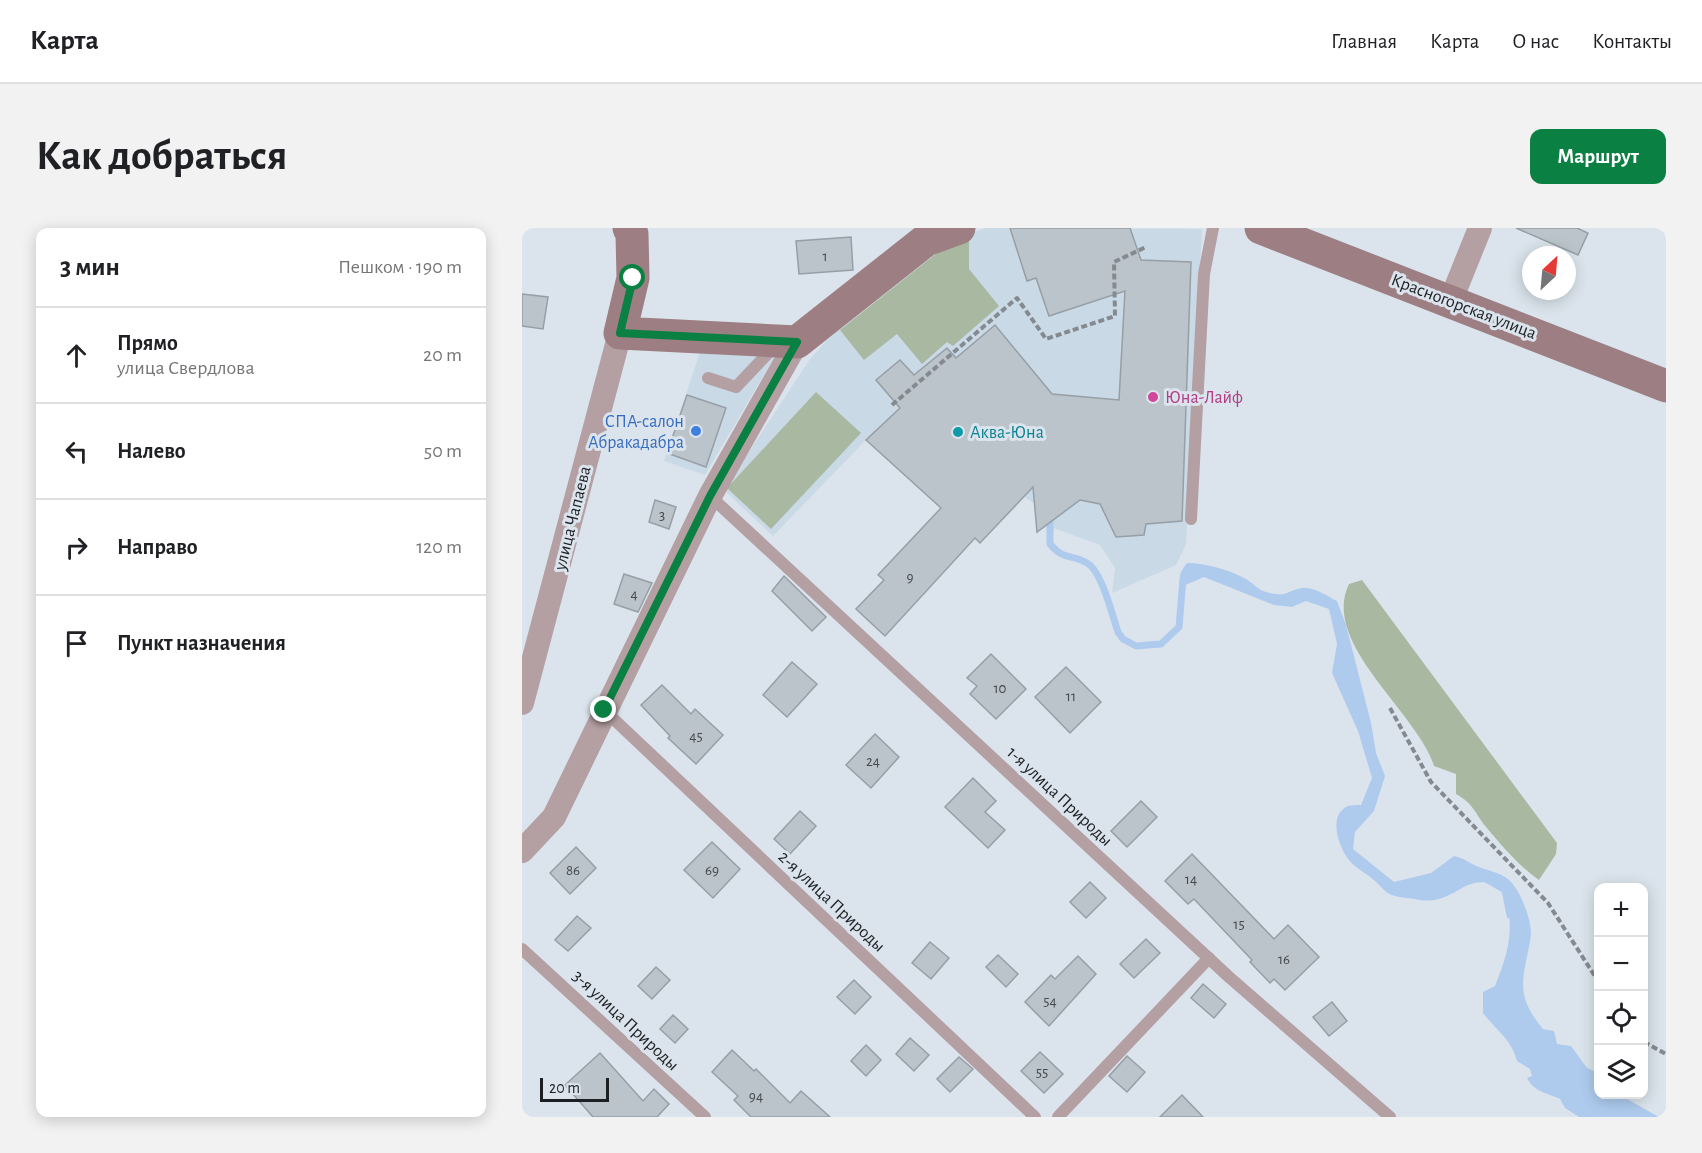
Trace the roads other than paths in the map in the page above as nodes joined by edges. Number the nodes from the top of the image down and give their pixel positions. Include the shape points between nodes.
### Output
1 (629, 228) edge
2 (959, 228) edge
3 (1213, 228) edge
4 (1261, 228) edge
5 (1480, 228) edge
6 (1451, 300) junction
7 (620, 333) junction
8 (788, 341) junction
9 (708, 378) dead end
10 (1666, 386) edge
11 (710, 496) junction
12 (1191, 519) dead end
13 (522, 703) edge
14 (604, 710) junction
15 (522, 851) edge
16 (522, 949) edge
17 (1209, 958) junction
18 (705, 1117) edge
19 (1035, 1117) edge
20 (1058, 1117) edge
21 (1390, 1117) edge

1 - 7 street via 633,278
2 - 8 street via 926,240
3 - 12 lane via 1204,274
4 - 6 street, Красногорская улица
5 - 6 street
6 - 10 street, Красногорская улица
7 - 8 street
7 - 13 street, улица Чапаева
8 - 9 lane via 736,387
8 - 11 street
11 - 14 street
11 - 17 lane, 1-я улица Природы
14 - 15 street via 554,817
14 - 19 lane, 2-я улица Природы
16 - 18 lane, 3-я улица Природы
17 - 20 lane
17 - 21 lane, 1-я улица Природы

